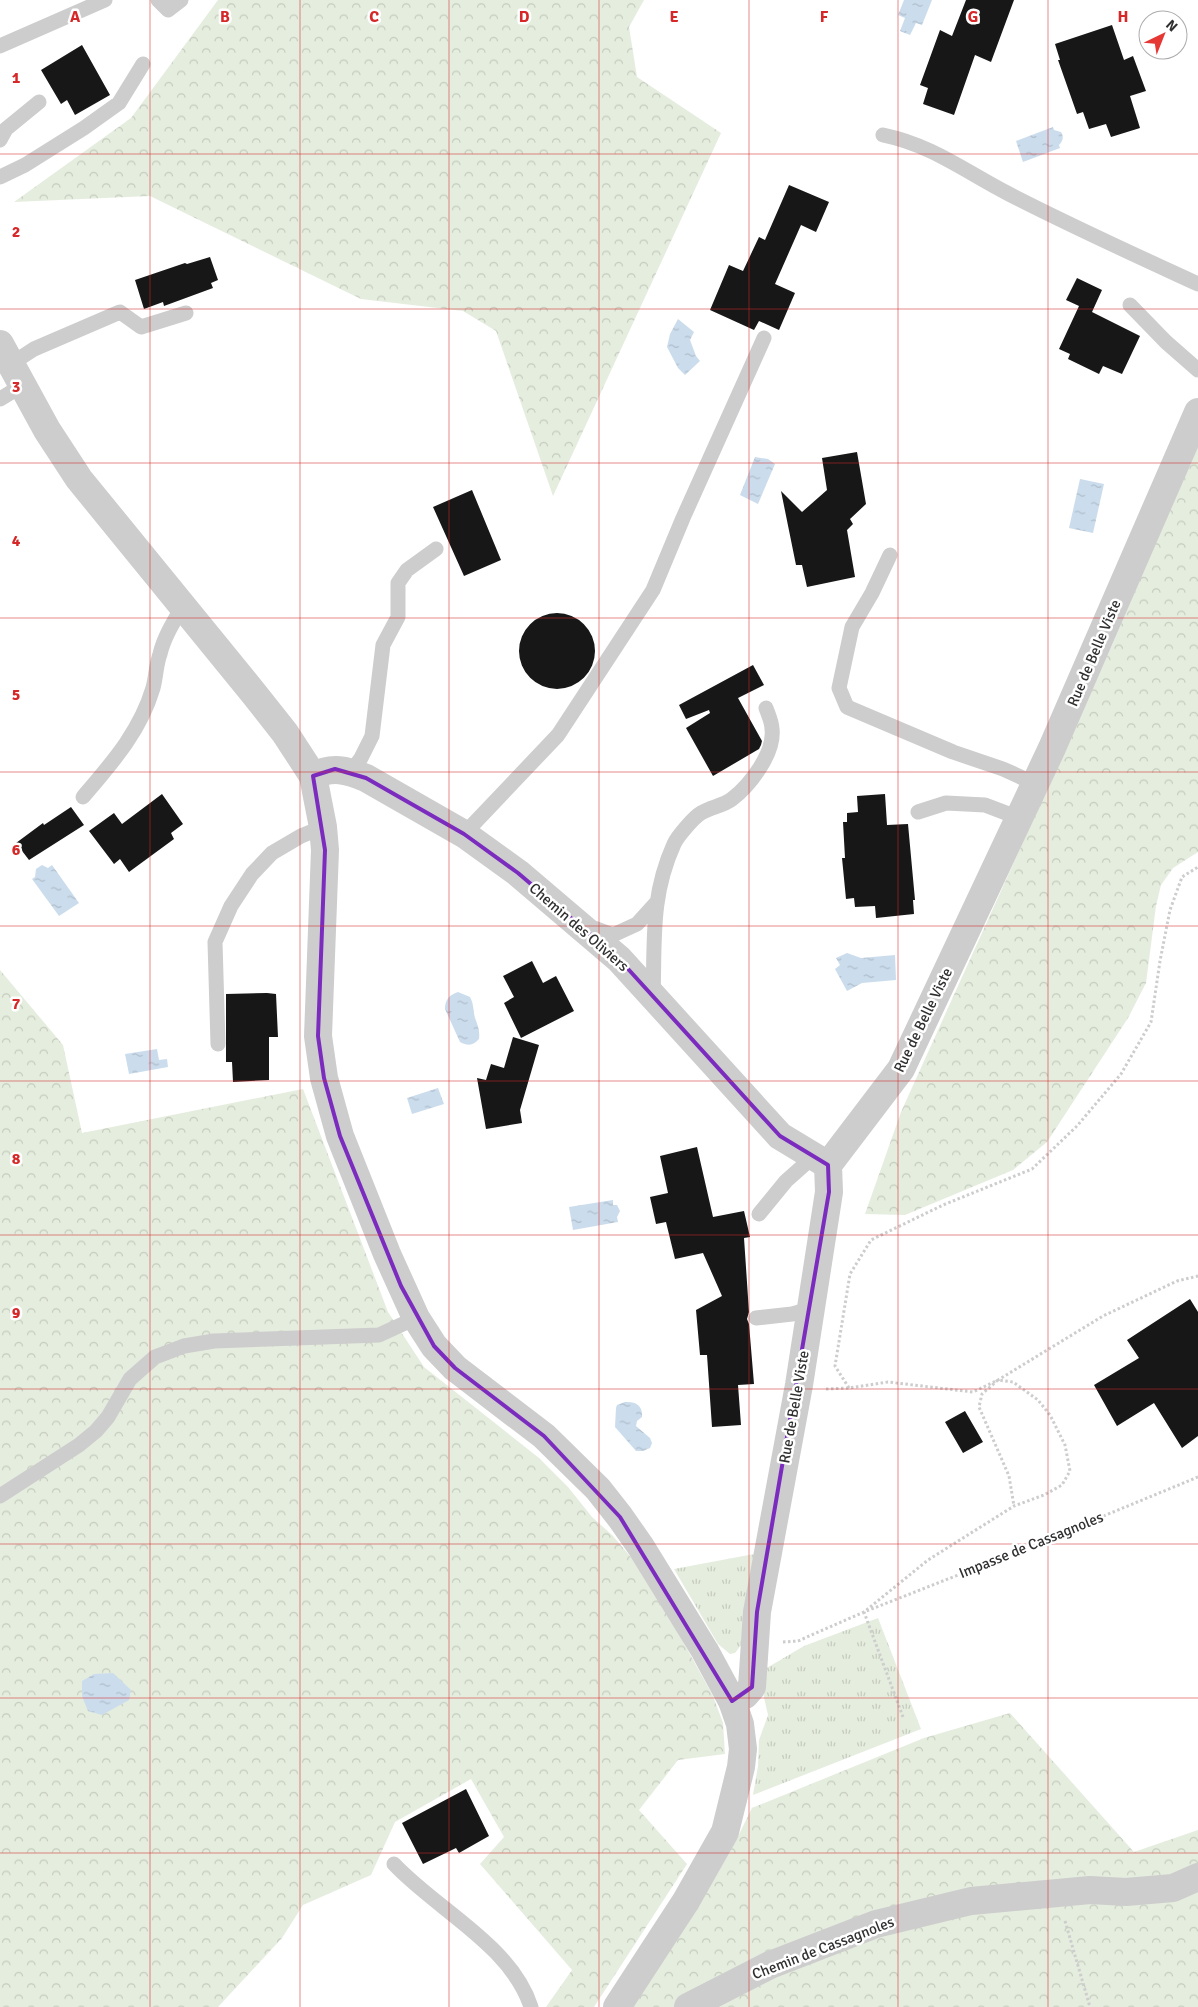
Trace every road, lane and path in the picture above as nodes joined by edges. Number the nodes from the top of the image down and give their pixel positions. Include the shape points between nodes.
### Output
1 (105, 0) edge
2 (158, 0) edge
3 (181, 0) edge
4 (0, 46) edge
5 (144, 64) dead end
6 (39, 102) dead end
7 (883, 135) dead end
8 (0, 140) edge
9 (0, 177) edge
10 (1198, 284) edge
11 (1130, 305) dead end
12 (186, 313) dead end
13 (764, 338) dead end
14 (1198, 370) edge
15 (8, 373) edge
16 (1198, 412) edge
17 (436, 549) dead end
18 (890, 555) dead end
19 (183, 606) junction
20 (766, 708) dead end
21 (351, 772) junction
22 (313, 776) junction
23 (1036, 784) junction
24 (83, 797) dead end
25 (918, 812) dead end
26 (1019, 818) junction
27 (323, 827) junction
28 (464, 834) junction
29 (1198, 867) edge
30 (656, 902) junction
31 (574, 921) junction
32 (653, 997) junction
33 (218, 1044) dead end
34 (820, 1161) junction
35 (759, 1214) dead end
36 (1198, 1276) edge
37 (810, 1309) junction
38 (416, 1318) junction
39 (756, 1318) dead end
40 (998, 1380) junction
41 (799, 1384) junction
42 (849, 1388) junction
43 (1198, 1477) edge
44 (0, 1496) edge
45 (1014, 1506) junction
46 (864, 1612) junction
47 (755, 1643) junction
48 (732, 1701) junction
49 (903, 1717) dead end
50 (394, 1864) dead end
51 (1198, 1877) edge
52 (1063, 1917) dead end
53 (532, 2007) edge
54 (617, 2007) edge
55 (688, 2007) edge
56 (1090, 2007) edge

1 - 4 lane
2 - 3 lane via 168,10
5 - 9 lane via 119,103 67,139
6 - 8 lane via 6,129
7 - 10 lane via 906,140 945,157 1057,218
11 - 14 lane
12 - 15 lane via 141,327 120,312 34,349
13 - 28 lane via 653,590 558,735
15 - 19 street via 79,479
16 - 23 street, Rue de Belle Viste
17 - 21 lane via 407,570 398,582 398,617 383,646 372,736
18 - 23 lane via 852,628 839,688 847,707
19 - 22 street via 285,733
19 - 24 lane via 170,628 160,654 153,689 134,732 116,759
20 - 30 lane via 772,729 771,750 758,771 731,799 699,814 674,842
21 - 22 street, Chemin des Oliviers via 336,769
21 - 28 street, Chemin des Oliviers
22 - 27 street
23 - 26 street, Rue de Belle Viste
25 - 26 lane via 946,803 986,805
26 - 34 street, Rue de Belle Viste via 901,1069
27 - 33 lane via 272,853 252,874 231,906 215,942
27 - 38 street via 325,850 318,1036 324,1078 340,1136
28 - 31 street, Chemin des Oliviers via 518,873
29 - 42 path via 1182,877 1170,910 1151,1022 1121,1074 1077,1126 1032,1169 943,1205 871,1240 850,1274 836,1358 835,1366
30 - 31 lane via 637,924 613,935
30 - 32 lane
31 - 32 street, Chemin des Oliviers via 619,959
32 - 34 street, Chemin des Oliviers via 780,1136
34 - 35 lane via 786,1181
34 - 37 street, Rue de Belle Viste via 829,1192
36 - 40 path via 1177,1281 1103,1316
37 - 39 lane
37 - 41 street, Rue de Belle Viste
38 - 44 lane via 379,1335 214,1341 184,1346 155,1357 130,1379 96,1431
38 - 48 street via 434,1346 455,1368 544,1436 609,1503 641,1547
40 - 42 path via 973,1392 888,1382
40 - 45 path via 982,1394 979,1407 1009,1476
40 - 45 path, Impasse de Cassagnoles via 1013,1382 1038,1400 1050,1415 1065,1445 1070,1471 1062,1485
41 - 42 path via 811,1388
41 - 47 street, Rue de Belle Viste via 763,1579
43 - 46 path, Impasse de Cassagnoles
45 - 46 path, Impasse de Cassagnoles via 928,1560
46 - 47 path, Impasse de Cassagnoles via 798,1642
46 - 49 path
47 - 48 street, Rue de Belle Viste via 752,1687 745,1695
48 - 54 street via 744,1749 725,1832 686,1901
50 - 53 lane via 495,1952 519,1979
51 - 55 street, Chemin de Cassagnoles via 1173,1888 1126,1892 1090,1890 971,1901 876,1924 770,1965
52 - 56 path

